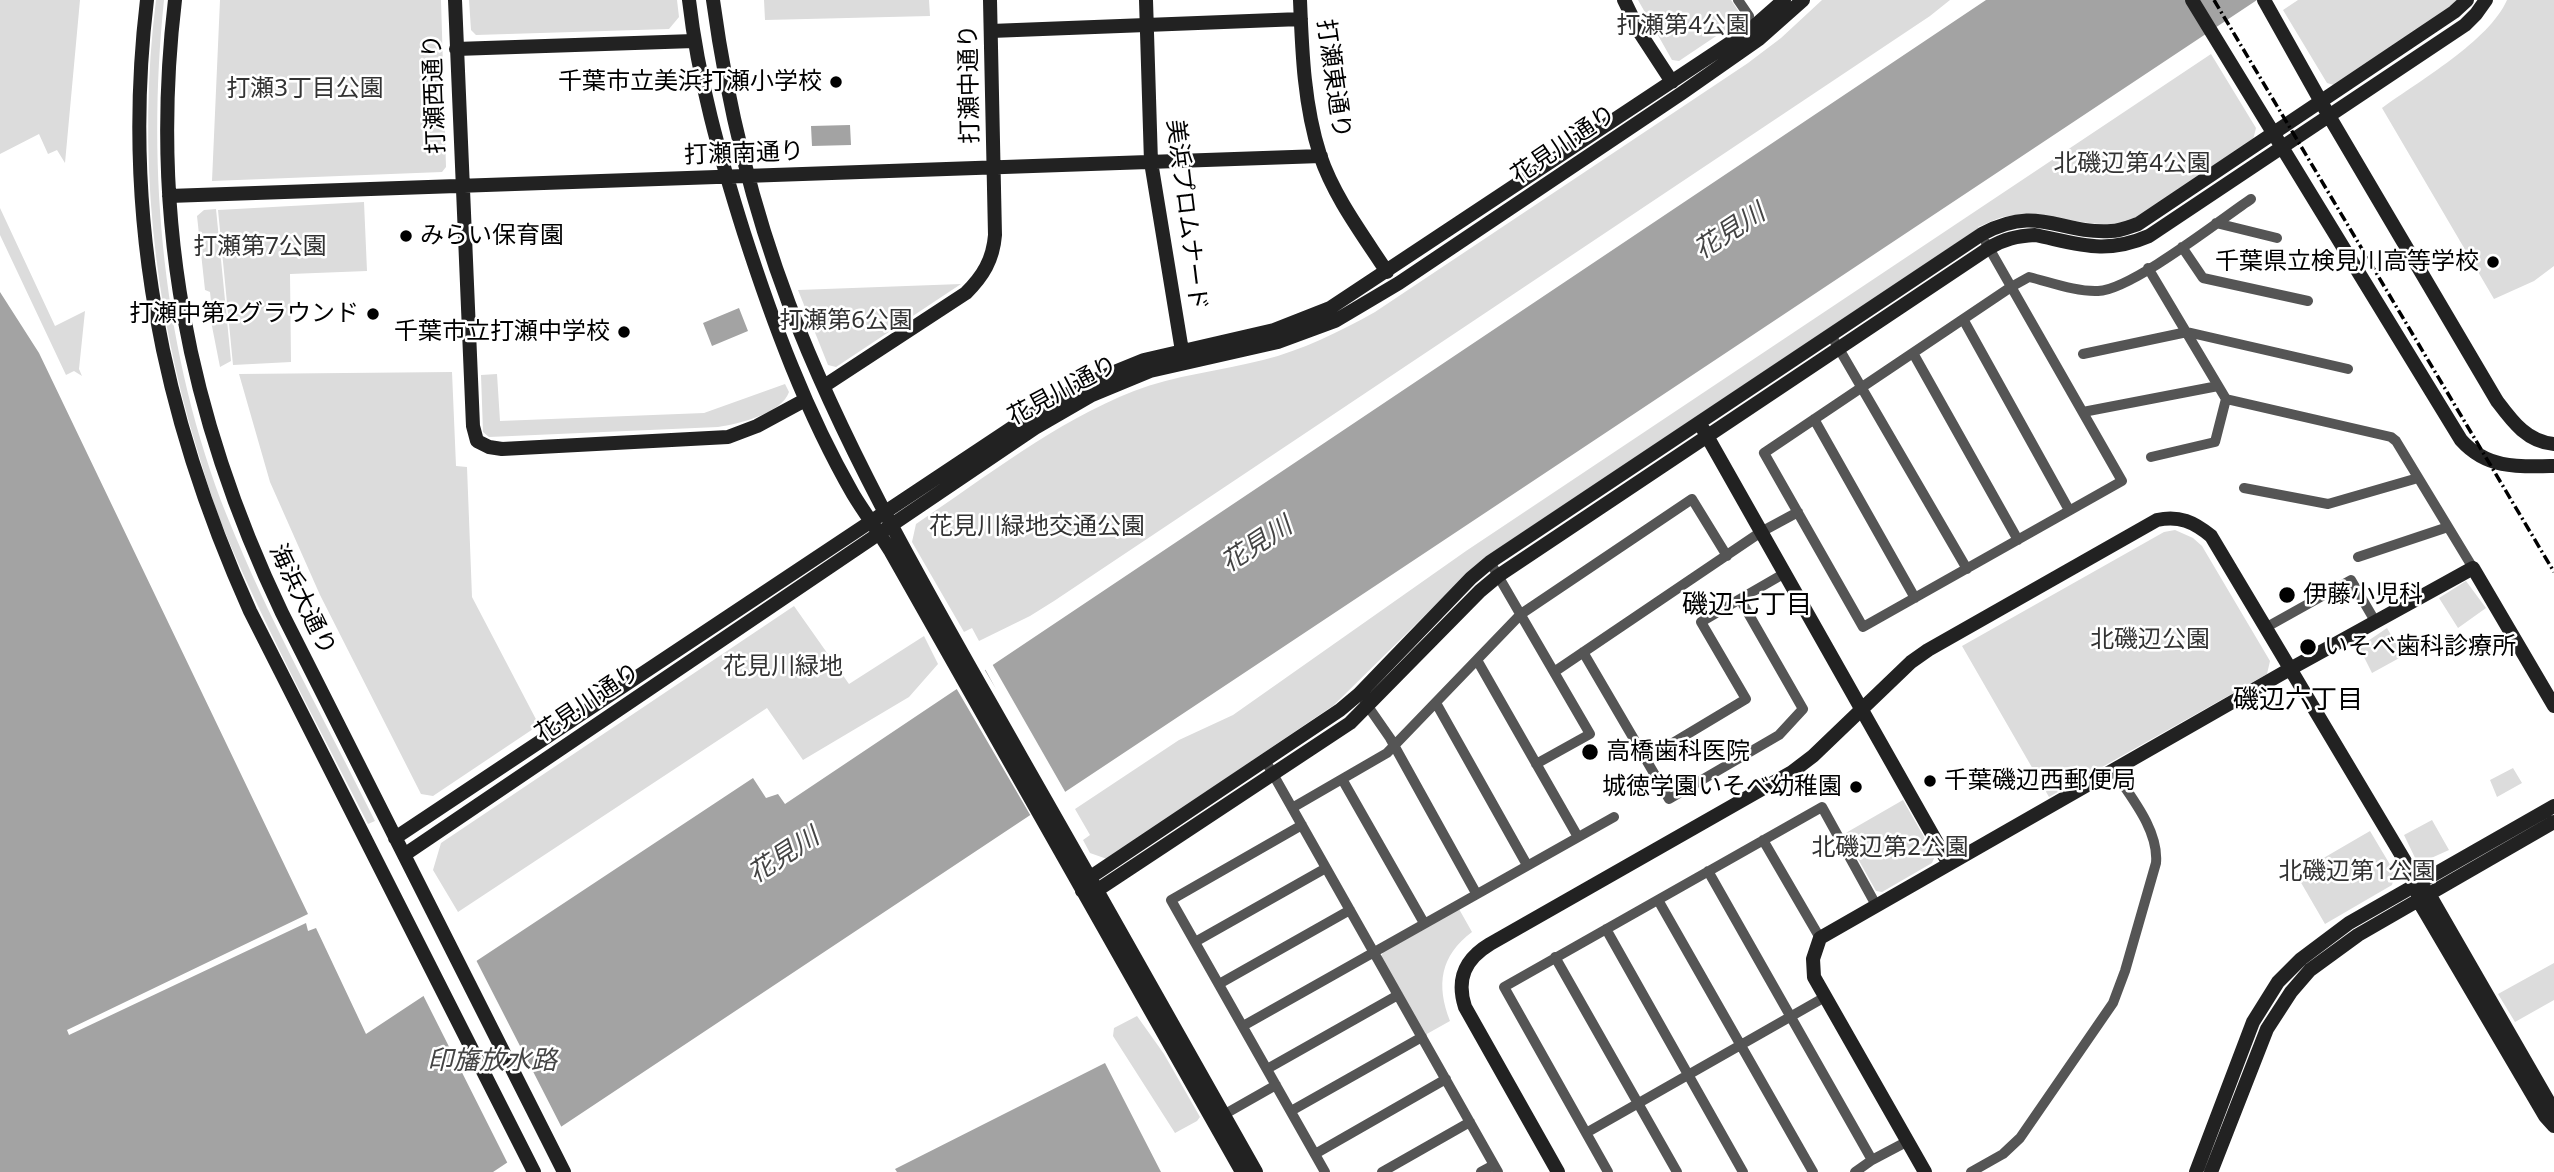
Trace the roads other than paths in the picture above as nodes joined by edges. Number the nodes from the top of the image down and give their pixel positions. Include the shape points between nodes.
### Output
1 (146, 0) edge
2 (175, 0) edge
3 (455, 0) edge
4 (689, 0) edge
5 (713, 0) edge
6 (990, 0) edge
7 (1146, 0) edge
8 (1300, 0) edge
9 (1624, 0) edge
10 (1738, 0) edge
11 (1784, 0) edge
12 (1804, 0) edge
13 (2192, 0) edge
14 (2264, 0) edge
15 (2467, 0) edge
16 (2486, 0) edge
17 (1749, 16) dead end
18 (1301, 19) junction
19 (1147, 24) junction
20 (991, 31) junction
21 (694, 41) junction
22 (456, 50) junction
23 (1672, 82) junction
24 (2325, 109) junction
25 (2275, 135) junction
26 (2283, 148) junction
27 (1321, 156) junction
28 (1151, 162) junction
29 (995, 167) junction
30 (748, 177) junction
31 (727, 178) junction
32 (462, 187) junction
33 (169, 196) junction
34 (2251, 199) dead end
35 (2216, 223) junction
36 (1982, 234) junction
37 (2277, 237) dead end
38 (2182, 247) junction
39 (1989, 248) junction
40 (2148, 268) junction
41 (1387, 272) junction
42 (2011, 287) junction
43 (2308, 301) dead end
44 (1963, 320) junction
45 (2186, 332) junction
46 (1831, 335) junction
47 (1840, 348) junction
48 (1182, 351) junction
49 (1913, 354) junction
50 (2083, 354) dead end
51 (2348, 369) dead end
52 (824, 386) junction
53 (1863, 386) junction
54 (2218, 386) junction
55 (2226, 399) junction
56 (805, 400) junction
57 (2083, 412) junction
58 (1814, 419) junction
59 (1699, 422) junction
60 (1707, 437) junction
61 (2554, 444) edge
62 (2151, 457) dead end
63 (2554, 466) edge
64 (2418, 478) junction
65 (2244, 488) dead end
66 (2069, 510) junction
67 (1798, 512) junction
68 (889, 518) junction
69 (875, 527) junction
70 (2448, 527) junction
71 (1761, 532) junction
72 (2018, 540) junction
73 (1727, 556) junction
74 (2358, 557) dead end
75 (1490, 562) junction
76 (2473, 568) junction
77 (1967, 569) junction
78 (1785, 573) junction
79 (1499, 576) junction
80 (1915, 598) junction
81 (1740, 599) junction
82 (1521, 614) junction
83 (2375, 621) junction
84 (2265, 628) junction
85 (1583, 652) junction
86 (1477, 660) junction
87 (960, 663) junction
88 (2290, 669) junction
89 (1554, 672) junction
90 (1359, 694) junction
91 (1436, 704) junction
92 (1369, 706) junction
93 (2554, 706) edge
94 (1861, 708) junction
95 (1394, 747) junction
96 (1646, 759) junction
97 (1265, 760) junction
98 (1536, 764) junction
99 (2113, 770) junction
100 (1273, 775) junction
101 (1342, 779) junction
102 (2554, 806) edge
103 (1292, 808) junction
104 (1615, 817) dead end
105 (2554, 822) edge
106 (1302, 825) junction
107 (1578, 836) junction
108 (395, 838) junction
109 (1763, 840) junction
110 (404, 855) junction
111 (1949, 863) junction
112 (1527, 865) junction
113 (1326, 868) junction
114 (1709, 871) junction
115 (1089, 886) junction
116 (2421, 892) junction
117 (1476, 893) junction
118 (1658, 900) junction
119 (1876, 905) junction
120 (1350, 910) junction
121 (1424, 923) junction
122 (1606, 929) junction
123 (1819, 938) junction
124 (1195, 942) junction
125 (1374, 952) junction
126 (1555, 957) junction
127 (1219, 984) junction
128 (1398, 995) junction
129 (1825, 997) junction
130 (1791, 1016) junction
131 (1243, 1026) junction
132 (1422, 1037) junction
133 (1740, 1045) junction
134 (1267, 1069) junction
135 (1688, 1074) junction
136 (1446, 1079) junction
137 (1276, 1085) junction
138 (1638, 1103) junction
139 (1291, 1111) junction
140 (2554, 1111) edge
141 (1218, 1118) junction
142 (1470, 1122) junction
143 (2554, 1126) edge
144 (1586, 1133) junction
145 (1908, 1141) junction
146 (1315, 1154) junction
147 (1872, 1160) junction
148 (1496, 1168) edge
149 (534, 1172) edge
150 (564, 1172) edge
151 (1242, 1172) edge
152 (1256, 1172) edge
153 (1325, 1172) edge
154 (1382, 1172) edge
155 (1481, 1172) edge
156 (1558, 1172) edge
157 (1608, 1172) edge
158 (1677, 1172) edge
159 (1744, 1172) edge
160 (1813, 1172) edge
161 (1855, 1172) edge
162 (1925, 1172) edge
163 (1971, 1172) edge
164 (2196, 1172) edge
165 (2211, 1172) edge

1 - 149 street, 海浜大通り via 140,109 142,218 156,321 183,435 250,611
2 - 33 street, 海浜大通り via 168,106
3 - 22 street, 打瀬西通り
4 - 21 street
5 - 30 street
6 - 20 street, 打瀬中通り
7 - 19 street, 美浜プロムナード
8 - 18 street, 打瀬東通り
9 - 23 street
10 - 17 street
11 - 23 street, 花見川通り via 1751,29
12 - 68 street, 花見川通り via 1682,93 1358,308 1299,335 1150,371 1092,395
13 - 25 street
14 - 24 street
15 - 24 street
16 - 24 street via 2465,25
18 - 19 street
18 - 27 street, 打瀬東通り via 1309,99
19 - 20 street
19 - 28 street, 美浜プロムナード
20 - 29 street, 打瀬中通り
21 - 22 street
21 - 31 street
22 - 32 street, 打瀬西通り
23 - 41 street, 花見川通り
24 - 25 street
24 - 26 street
24 - 61 street via 2497,401 2519,430
25 - 26 street
25 - 36 street via 2138,224 2114,232 2033,219
26 - 39 street via 2149,236 2128,245 2092,247 2035,235 2012,237
26 - 63 street via 2460,440 2497,464
27 - 28 street, 打瀬南通り
27 - 41 street, 打瀬東通り via 1349,214
28 - 29 street, 打瀬南通り
28 - 48 street, 美浜プロムナード
29 - 30 street, 打瀬南通り
29 - 52 street, 打瀬中通り via 994,250 979,280
30 - 31 street, 打瀬南通り
30 - 52 street via 788,302
31 - 32 street, 打瀬南通り
31 - 56 street via 767,303
32 - 33 street, 打瀬南通り
32 - 56 street, 打瀬西通り via 477,442 502,449 727,437
33 - 108 street, 海浜大通り via 192,360 234,505 282,613
34 - 35 street
35 - 37 street
35 - 38 street
36 - 39 street
36 - 46 street
38 - 40 street
38 - 43 street via 2203,278
39 - 42 street
39 - 47 street
40 - 42 street via 2107,290 2029,277
40 - 45 street
41 - 48 street, 花見川通り via 1306,319
42 - 44 street
42 - 57 street
44 - 49 street
44 - 66 street
45 - 50 street
45 - 51 street
45 - 54 street
46 - 47 street
46 - 59 street
47 - 53 street
47 - 60 street
48 - 68 street, 花見川通り via 1144,360 1085,384 1028,417
49 - 53 street
49 - 72 street
52 - 68 street
53 - 58 street
53 - 77 street
54 - 55 street
54 - 57 street
55 - 62 street via 2215,442
55 - 64 street via 2385,435 2396,441
56 - 69 street
57 - 66 street via 2122,481
58 - 67 street via 1764,453
58 - 80 street
59 - 60 street
59 - 75 street
60 - 71 street
60 - 79 street
64 - 65 street via 2328,504
64 - 70 street
66 - 72 street
67 - 71 street
67 - 80 street via 1863,627
68 - 69 street, 花見川通り
68 - 87 street
69 - 87 street
69 - 108 street, 花見川通り
69 - 110 street, 花見川通り
70 - 74 street
70 - 76 street
71 - 73 street
71 - 78 street
72 - 77 street
73 - 82 street via 1692,499
73 - 85 street
75 - 79 street
75 - 90 street
76 - 83 street
76 - 93 street
77 - 80 street
78 - 81 street
78 - 94 street
79 - 82 street
79 - 92 street
81 - 96 street via 1701,622 1746,699
81 - 96 street via 1803,709 1779,735 1669,799
82 - 86 street
82 - 89 street
83 - 84 street via 2351,580
83 - 88 street
84 - 88 street
84 - 94 street via 2211,536 2196,524 2170,517 2157,520 1928,650
85 - 89 street
85 - 96 street
86 - 91 street
86 - 98 street
87 - 115 street
88 - 99 street
88 - 116 street
89 - 98 street via 1590,734
90 - 92 street
90 - 97 street
91 - 95 street
91 - 112 street
92 - 95 street
92 - 100 street
94 - 111 street
94 - 156 street via 1792,772 1490,944 1469,961 1461,985 1465,1007
95 - 101 street
95 - 117 street
97 - 100 street
97 - 115 street
98 - 107 street
99 - 111 street
99 - 163 street via 2157,853 2120,987 2020,1138
100 - 103 street
100 - 115 street
101 - 103 street
101 - 121 street
102 - 116 street
103 - 106 street
104 - 107 street
105 - 116 street
106 - 113 street
106 - 124 street via 1171,900
107 - 112 street
108 - 110 street, 海浜大通り
109 - 114 street
109 - 119 street via 1822,807
109 - 123 street
110 - 150 street, 海浜大通り
111 - 119 street
112 - 117 street
113 - 120 street
113 - 124 street
114 - 118 street
114 - 130 street
115 - 141 street
116 - 140 street
116 - 143 street
116 - 164 street via 2349,923 2311,949 2278,982 2245,1040
116 - 165 street via 2320,960 2291,992 2260,1044
117 - 121 street
118 - 122 street
118 - 133 street
119 - 123 street
120 - 125 street
120 - 127 street
121 - 125 street
122 - 126 street
122 - 135 street
123 - 129 street via 1812,967
124 - 127 street
125 - 128 street
125 - 131 street
126 - 138 street
126 - 144 street via 1504,987
127 - 131 street
128 - 132 street
128 - 134 street
129 - 130 street
129 - 145 street
130 - 133 street
130 - 147 street
131 - 134 street
132 - 136 street
132 - 139 street
133 - 135 street
133 - 160 street
134 - 137 street
135 - 138 street
135 - 159 street
136 - 142 street
136 - 146 street
137 - 139 street
137 - 141 street
138 - 144 street
138 - 158 street
139 - 146 street
141 - 151 street
141 - 152 street
142 - 148 street
142 - 154 street
144 - 157 street
145 - 147 street
145 - 162 street
146 - 153 street
147 - 161 street
148 - 155 street

